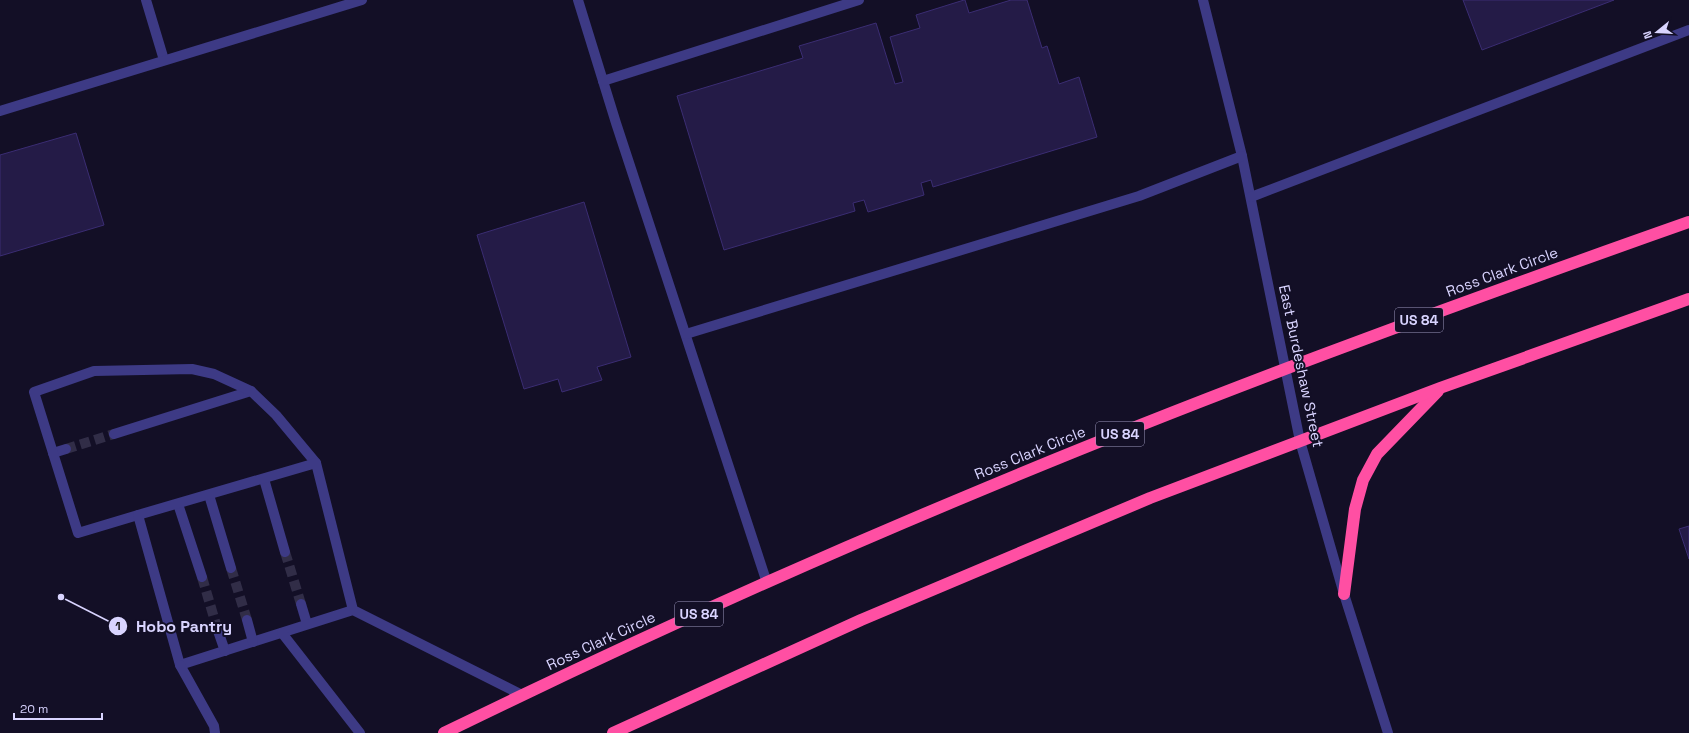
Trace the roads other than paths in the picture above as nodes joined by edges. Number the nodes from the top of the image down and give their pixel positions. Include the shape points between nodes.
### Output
1 (146, 0) edge
2 (362, 0) edge
3 (578, 0) edge
4 (859, 0) edge
5 (1203, 0) edge
6 (1689, 30) edge
7 (164, 60) junction
8 (603, 81) junction
9 (0, 110) edge
10 (1242, 156) junction
11 (1251, 197) junction
12 (1689, 222) edge
13 (1689, 299) edge
14 (686, 334) junction
15 (1284, 369) junction
16 (1440, 388) junction
17 (251, 391) junction
18 (114, 434) tunnel mouth
19 (1300, 441) junction
20 (66, 449) tunnel mouth
21 (53, 453) junction
22 (316, 463) junction
23 (264, 479) junction
24 (209, 495) junction
25 (178, 504) junction
26 (138, 516) junction
27 (285, 552) tunnel mouth
28 (231, 568) tunnel mouth
29 (202, 577) tunnel mouth
30 (767, 583) junction
31 (1344, 594) junction
32 (301, 604) tunnel mouth
33 (353, 610) junction
34 (247, 620) tunnel mouth
35 (307, 624) junction
36 (217, 628) tunnel mouth
37 (282, 632) junction
38 (253, 642) junction
39 (225, 651) junction
40 (180, 665) junction
41 (522, 695) junction
42 (215, 733) edge
43 (360, 733) edge
44 (444, 733) edge
45 (613, 733) edge
46 (1388, 733) edge

1 - 7 street
2 - 7 street
3 - 8 street
4 - 8 street
5 - 10 street, East Burdeshaw Street
6 - 11 street
7 - 9 street
8 - 14 street
10 - 11 street, East Burdeshaw Street
10 - 14 street via 1139,196
11 - 15 street, East Burdeshaw Street
12 - 15 highway, Ross Clark Circle / US 84
13 - 16 highway
14 - 30 street
15 - 19 street, East Burdeshaw Street
15 - 30 highway, Ross Clark Circle / US 84 via 956,500
16 - 19 highway
16 - 31 highway via 1377,454 1363,480 1355,509
17 - 18 street
17 - 21 street via 214,374 192,369 94,371 34,392
17 - 22 street via 276,415
19 - 31 street, East Burdeshaw Street
19 - 45 highway via 1150,498 861,620
20 - 21 street
21 - 26 street via 78,533
22 - 23 street
22 - 33 street
23 - 24 street
23 - 27 street
24 - 25 street
24 - 28 street
25 - 26 street
25 - 29 street
26 - 40 street
30 - 41 highway, Ross Clark Circle / US 84
31 - 46 street, East Burdeshaw Street
32 - 35 street
33 - 35 street
33 - 41 street
34 - 38 street
35 - 37 street
36 - 39 street
37 - 38 street
37 - 43 street
38 - 39 street
39 - 40 street
40 - 42 street via 214,726
41 - 44 highway, Ross Clark Circle / US 84

